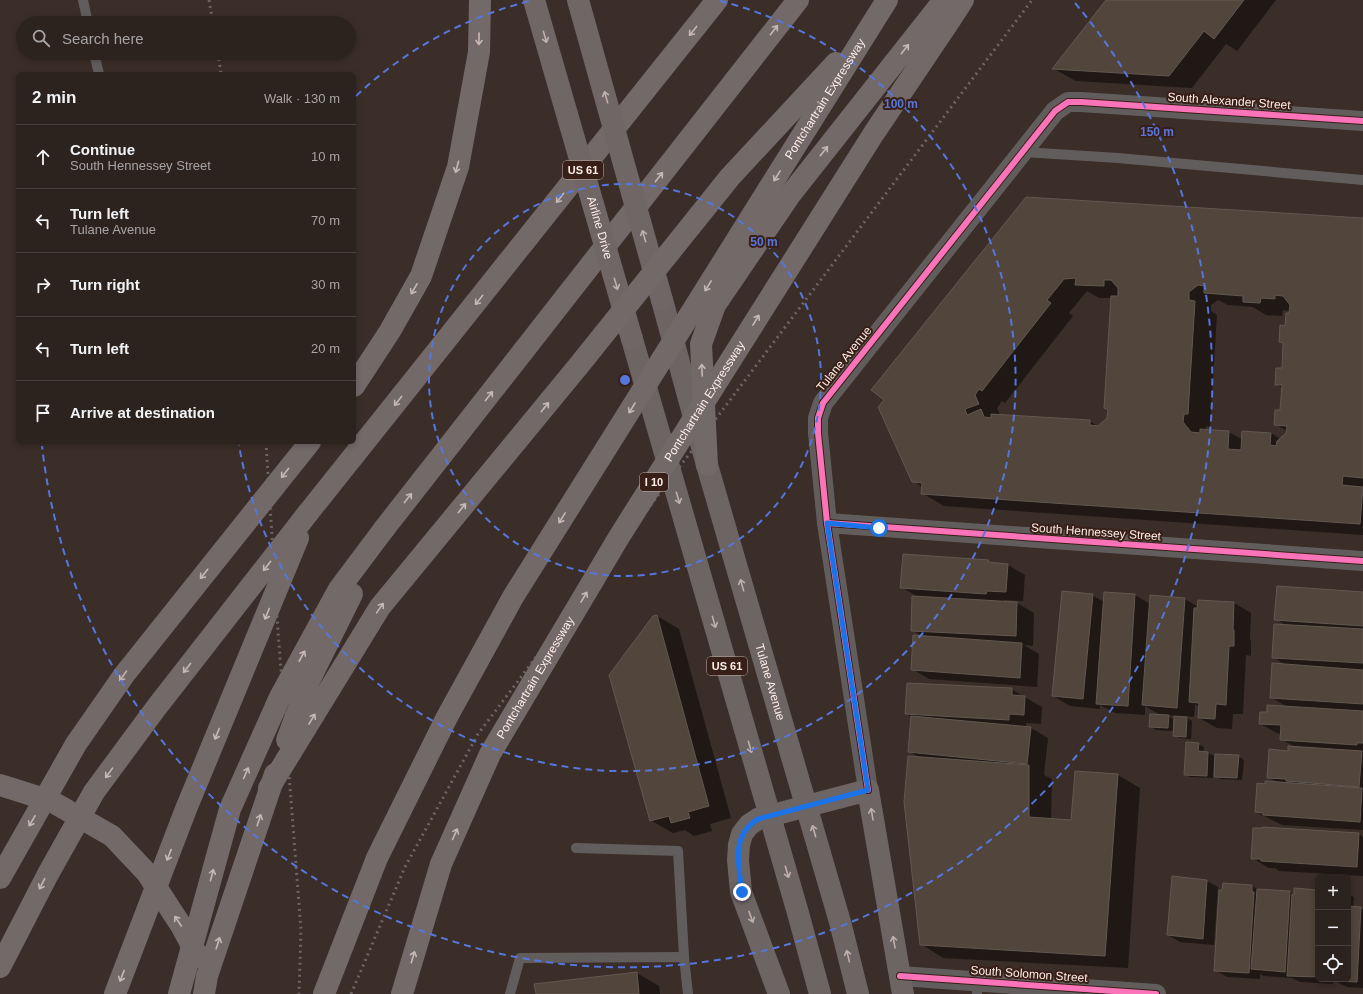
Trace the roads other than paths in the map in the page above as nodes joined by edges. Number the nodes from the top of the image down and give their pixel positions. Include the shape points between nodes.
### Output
1 (83, 0) edge
2 (480, 0) edge
3 (534, 0) edge
4 (578, 0) edge
5 (717, 0) edge
6 (798, 0) edge
7 (887, 0) edge
8 (894, 0) edge
9 (944, 0) edge
10 (962, 0) edge
11 (86, 16) edge
12 (95, 60) edge
13 (98, 72) edge
14 (1093, 103) joint
15 (1363, 121) edge
16 (1023, 152) junction
17 (1363, 180) edge
18 (662, 300) joint
19 (632, 339) joint
20 (356, 383) edge
21 (308, 444) edge
22 (707, 465) junction
23 (308, 513) junction
24 (827, 523) junction
25 (384, 529) junction
26 (1363, 561) edge
27 (0, 785) edge
28 (269, 788) junction
29 (868, 790) junction
30 (576, 848) dead end
31 (0, 878) edge
32 (684, 956) junction
33 (0, 967) edge
34 (901, 985) edge
35 (977, 988) edge
36 (115, 994) edge
37 (179, 994) edge
38 (204, 994) edge
39 (212, 994) edge
40 (324, 994) edge
41 (402, 994) edge
42 (510, 994) edge
43 (688, 994) edge
44 (779, 994) edge
45 (820, 994) edge
46 (858, 994) edge
47 (1156, 994) edge

1 - 11 lane
2 -> 20 highway via 479,52 458,167 421,276 390,331
3 -> 19 highway, Airline Drive / US 61, bridge
18 -> 4 highway, US 61, bridge
5 -> 23 highway, bridge
25 -> 6 highway, bridge
7 -> 40 highway, Pontchartrain Expressway, bridge via 513,597 447,717 378,858
28 -> 8 highway, bridge via 380,607 730,177
22 -> 9 highway, bridge via 701,344 715,305 790,195
41 -> 10 highway, Pontchartrain Expressway / I 10, bridge via 441,864 490,754 619,537 874,133
12 - 13 lane
14 - 15 street, South Alexander Street
14 - 16 street, Tulane Avenue via 1068,102 1055,111
16 - 17 lane
16 - 24 street, Tulane Avenue via 823,403 818,418 818,433
18 - 22 main road, Tulane Avenue / US 61, bridge
19 -> 45 main road, US 61, bridge
21 -> 31 highway, bridge via 124,675 76,744
46 -> 22 main road, Tulane Avenue / US 61, bridge via 840,922
23 -> 33 highway, bridge via 94,792
23 -> 36 highway, bridge via 186,809
24 - 26 street, South Hennessey Street
24 - 29 street, Tulane Avenue
25 - 28 highway, bridge via 309,681
37 -> 25 highway, bridge via 230,809 280,697 328,609 339,589
39 -> 27 highway via 205,972 182,927 147,873 112,836 51,801
38 -> 28 highway, bridge via 207,976
34 -> 29 main road
29 -> 44 main road via 758,819 742,834 738,860 742,892
30 - 32 lane via 678,851
32 - 42 lane via 520,958
32 - 43 lane
34 - 35 street, South Solomon Street
35 - 47 street, South Solomon Street

